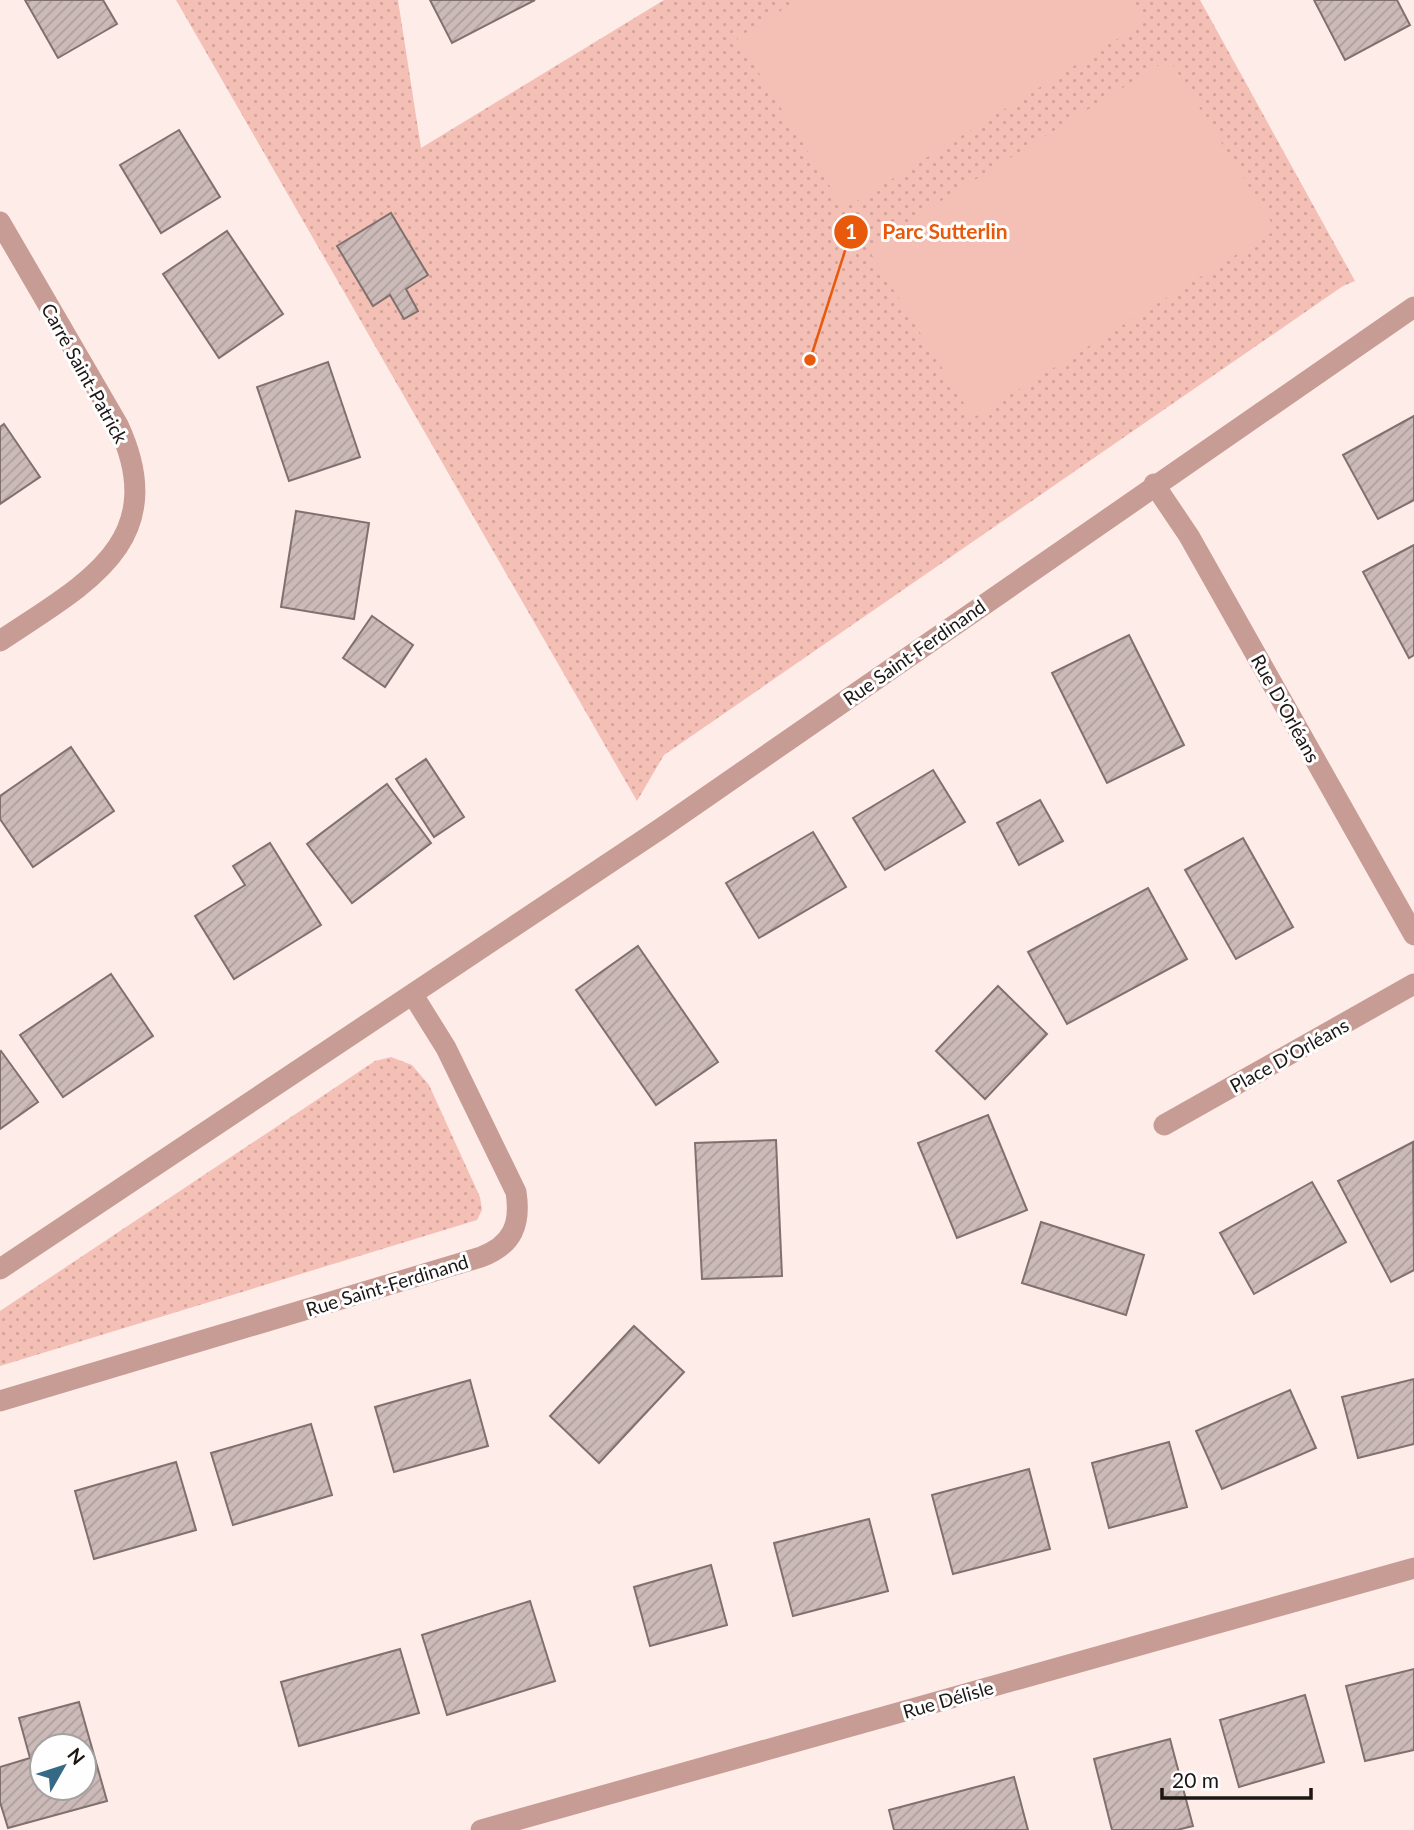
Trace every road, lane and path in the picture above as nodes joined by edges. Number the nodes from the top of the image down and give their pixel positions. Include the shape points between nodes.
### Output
1 (0, 222) edge
2 (1414, 307) edge
3 (1154, 484) junction
4 (0, 641) edge
5 (1414, 935) edge
6 (1414, 984) edge
7 (413, 995) junction
8 (1164, 1125) dead end
9 (0, 1269) edge
10 (0, 1401) edge
11 (1414, 1568) edge
12 (481, 1830) edge

1 - 4 street, Carré Saint-Patrick via 118,425 127,444 134,487 127,533 114,555 83,585
2 - 3 street, Rue Saint-Ferdinand
3 - 5 street, Rue D'Orléans via 1189,536
3 - 7 street, Rue Saint-Ferdinand
6 - 8 street, Place D'Orléans
7 - 9 street, Rue Saint-Ferdinand
7 - 10 street, Rue Saint-Ferdinand via 446,1048 516,1192 516,1229 505,1244 481,1257
11 - 12 street, Rue Délisle

